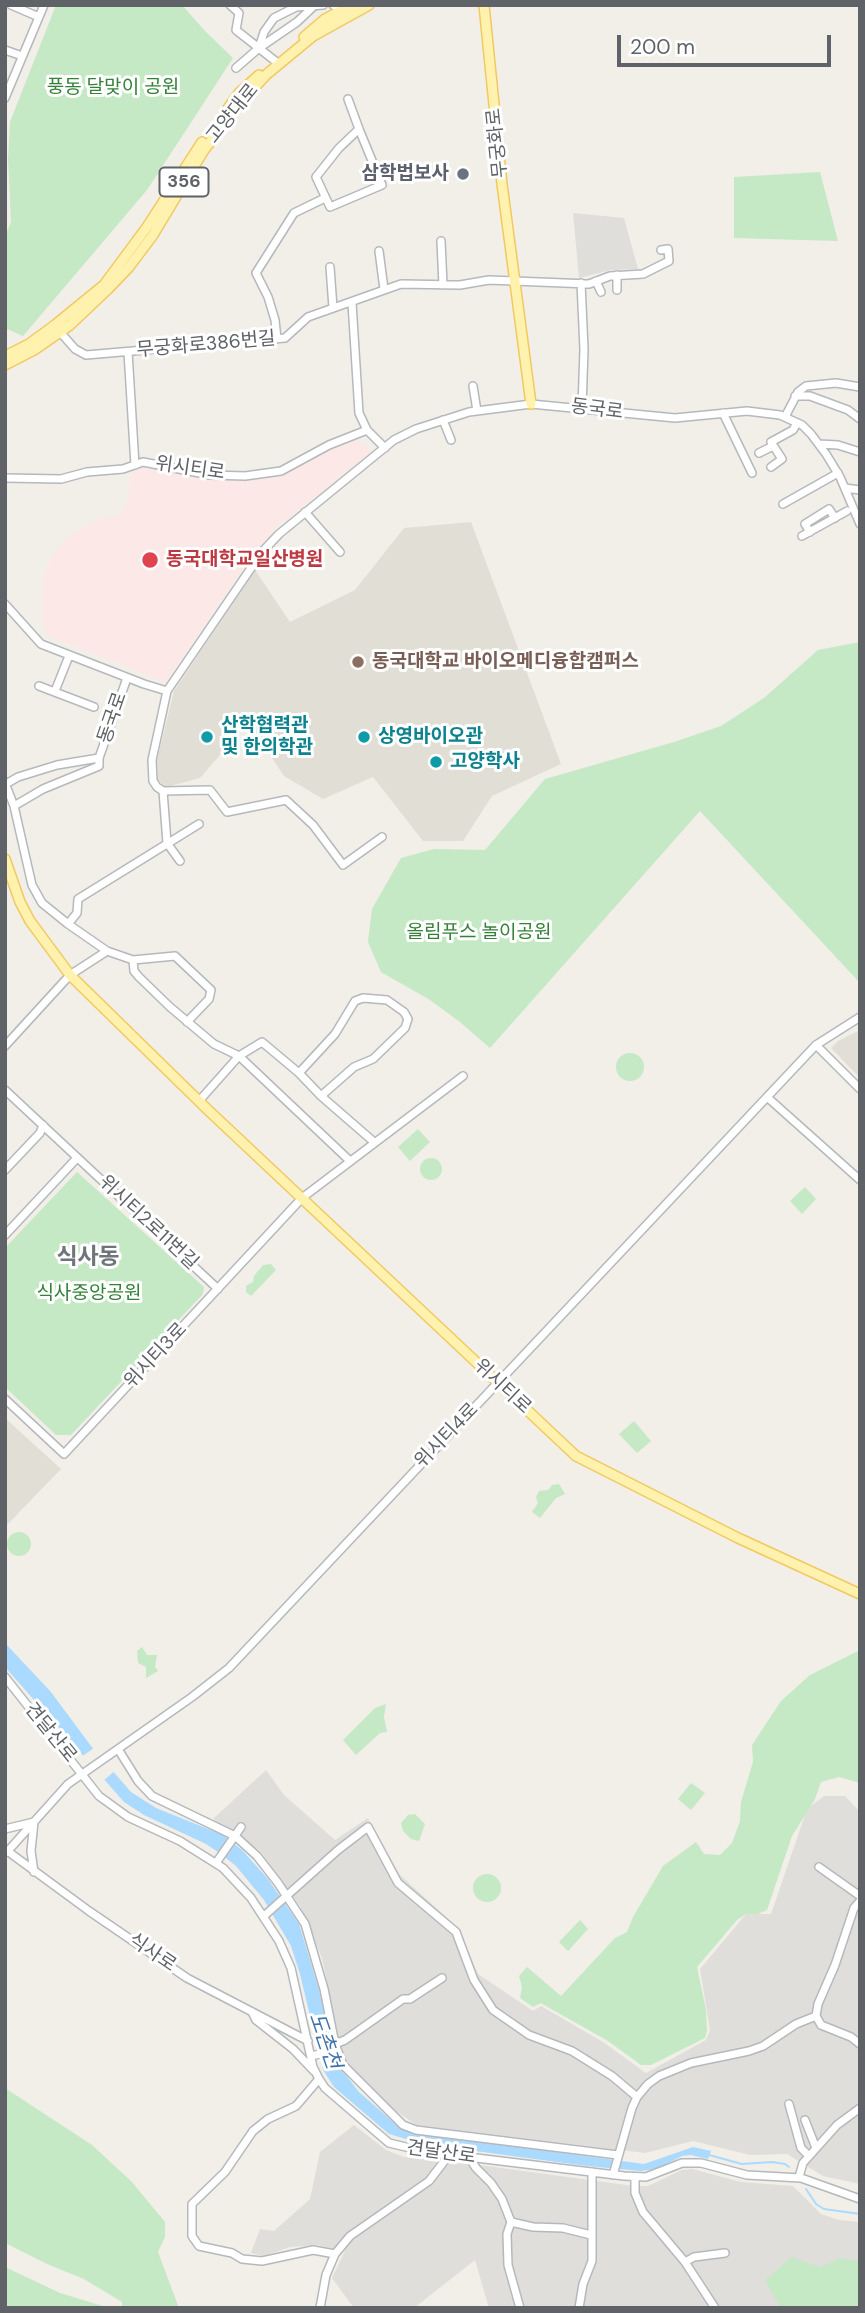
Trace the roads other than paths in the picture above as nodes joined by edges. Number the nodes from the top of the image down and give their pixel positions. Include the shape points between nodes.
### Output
1 (11, 5) edge
2 (44, 5) edge
3 (230, 5) edge
4 (323, 5) edge
5 (369, 5) edge
6 (477, 5) edge
7 (484, 5) edge
8 (314, 6) edge
9 (344, 9) edge
10 (39, 17) junction
11 (485, 23) junction
12 (259, 48) junction
13 (5, 50) edge
14 (22, 56) junction
15 (277, 62) junction
16 (236, 68) dead end
17 (6, 96) edge
18 (348, 99) dead end
19 (359, 129) junction
20 (325, 198) junction
21 (441, 241) dead end
22 (661, 250) dead end
23 (379, 251) dead end
24 (330, 267) dead end
25 (639, 274) junction
26 (617, 275) junction
27 (515, 281) junction
28 (596, 281) junction
29 (581, 283) junction
30 (443, 285) junction
31 (641, 285) dead end
32 (384, 289) junction
33 (617, 290) dead end
34 (601, 292) dead end
35 (352, 303) junction
36 (333, 308) junction
37 (60, 331) junction
38 (277, 339) junction
39 (128, 352) junction
40 (5, 356) edge
41 (5, 365) edge
42 (473, 386) dead end
43 (859, 386) edge
44 (796, 397) junction
45 (531, 404) junction
46 (582, 408) junction
47 (477, 411) junction
48 (723, 413) junction
49 (785, 416) junction
50 (860, 419) edge
51 (443, 420) junction
52 (797, 423) junction
53 (367, 430) junction
54 (451, 440) dead end
55 (819, 444) junction
56 (774, 446) junction
57 (385, 448) junction
58 (860, 452) edge
59 (759, 453) dead end
60 (135, 465) junction
61 (771, 467) dead end
62 (752, 473) dead end
63 (838, 473) junction
64 (5, 478) edge
65 (845, 488) junction
66 (860, 490) edge
67 (849, 498) junction
68 (783, 504) dead end
69 (848, 511) junction
70 (305, 512) junction
71 (858, 521) edge
72 (802, 536) dead end
73 (340, 552) dead end
74 (5, 604) edge
75 (69, 656) junction
76 (127, 678) junction
77 (39, 686) dead end
78 (55, 691) junction
79 (167, 691) junction
80 (94, 707) dead end
81 (99, 758) junction
82 (5, 784) edge
83 (163, 791) junction
84 (14, 806) junction
85 (199, 824) dead end
86 (382, 837) dead end
87 (167, 843) junction
88 (5, 859) edge
89 (180, 861) dead end
90 (68, 923) junction
91 (107, 951) junction
92 (133, 960) junction
93 (70, 975) junction
94 (860, 1017) edge
95 (187, 1022) junction
96 (816, 1045) junction
97 (5, 1046) edge
98 (239, 1056) junction
99 (299, 1073) junction
100 (463, 1076) dead end
101 (860, 1089) edge
102 (7, 1096) edge
103 (321, 1096) junction
104 (767, 1097) junction
105 (199, 1101) junction
106 (43, 1125) junction
107 (374, 1142) junction
108 (77, 1158) junction
109 (350, 1161) junction
110 (5, 1170) edge
111 (860, 1180) edge
112 (302, 1198) junction
113 (5, 1235) edge
114 (218, 1289) junction
115 (498, 1383) junction
116 (5, 1399) edge
117 (860, 1593) edge
118 (5, 1677) edge
119 (115, 1751) junction
120 (86, 1772) junction
121 (34, 1822) junction
122 (241, 1827) dead end
123 (5, 1829) edge
124 (234, 1838) junction
125 (6, 1851) edge
126 (218, 1862) junction
127 (819, 1867) dead end
128 (34, 1872) junction
129 (286, 1898) junction
130 (860, 1898) edge
131 (266, 1914) junction
132 (442, 1978) dead end
133 (251, 2012) junction
134 (816, 2016) junction
135 (308, 2041) junction
136 (860, 2044) edge
137 (335, 2048) junction
138 (312, 2055) junction
139 (317, 2076) junction
140 (637, 2097) junction
141 (789, 2105) dead end
142 (860, 2108) edge
143 (805, 2120) dead end
144 (816, 2148) junction
145 (449, 2155) junction
146 (808, 2156) junction
147 (470, 2157) junction
148 (618, 2157) junction
149 (593, 2172) junction
150 (614, 2173) junction
151 (635, 2177) junction
152 (799, 2177) junction
153 (860, 2199) edge
154 (511, 2222) junction
155 (591, 2235) junction
156 (726, 2253) dead end
157 (335, 2254) junction
158 (685, 2262) junction
159 (320, 2308) edge
160 (520, 2308) edge
161 (579, 2308) edge
162 (715, 2308) edge

1 - 10 street
2 - 10 street
3 - 12 street via 239,13 236,30
4 - 8 street
5 - 9 main road, 고양대로 / 356
6 - 11 main road
7 - 11 main road, 무궁화로
8 - 12 street
8 - 12 street via 296,7 274,18
9 - 15 main road, 고양대로 / 356
10 - 14 street
11 - 27 main road, 무궁화로
12 - 15 street
12 - 16 street
13 - 14 street
14 - 17 street
15 - 37 main road, 고양대로 / 356 via 204,150 129,267
15 - 40 main road, 고양대로 via 231,104 104,285 29,344
18 - 19 street
19 - 20 street via 316,177
19 - 20 street via 382,185 330,208
20 - 38 street via 293,213 256,273 268,297
21 - 30 street
22 - 25 street via 668,249 669,261
23 - 32 street
24 - 36 street
25 - 26 street
25 - 31 street
26 - 28 street
26 - 33 street
27 - 29 street
27 - 30 street, 무궁화로386번길
27 - 45 main road, 무궁화로
28 - 29 street
28 - 34 street
29 - 46 street
30 - 32 street, 무궁화로386번길 via 419,283
32 - 35 street, 무궁화로386번길
35 - 36 street, 무궁화로386번길
35 - 53 street via 359,413
36 - 38 street, 무궁화로386번길 via 308,317 285,338
37 - 39 street, 무궁화로386번길 via 86,355
37 - 41 main road, 고양대로 / 356
38 - 39 street, 무궁화로386번길
39 - 60 street
42 - 47 street
43 - 44 street via 806,386
44 - 49 street
44 - 50 street via 810,396
45 - 46 street, 동국로
45 - 47 street, 동국로
46 - 48 street, 동국로 via 675,418
47 - 51 street, 동국로
48 - 49 street, 동국로
48 - 62 street
49 - 52 street, 동국로
51 - 54 street
51 - 57 street, 동국로 via 416,429
52 - 55 street, 동국로
52 - 56 street via 771,442
53 - 57 street
53 - 60 street, 위시티로 via 329,444 281,471 210,475 143,462
55 - 58 street
55 - 63 street, 동국로
56 - 59 street
56 - 61 street via 782,459
57 - 70 street, 동국로
60 - 64 street, 위시티로 via 61,479
63 - 65 street, 동국로
63 - 68 street
65 - 66 street
65 - 67 street, 동국로
67 - 69 street via 845,503
67 - 71 street, 동국로
69 - 71 street
69 - 72 street
70 - 73 street
70 - 79 street, 동국로 via 262,552
74 - 75 street, 동국로 via 41,644
75 - 76 street, 동국로
75 - 78 street
76 - 79 street, 동국로
76 - 81 street, 동국로
77 - 78 street, 동국로
78 - 80 street, 동국로
79 - 83 street, 동국로 via 152,760 153,781
81 - 82 street via 57,765
81 - 84 street via 99,766
82 - 84 street
83 - 86 street via 210,790 227,812 286,800 313,825 343,865
83 - 87 street, 동국로
84 - 90 street via 32,885 42,903
85 - 87 street
87 - 89 street
87 - 90 street via 78,899 77,913
88 - 93 main road, 위시티로 via 30,921
90 - 91 street
91 - 92 street
91 - 93 street
92 - 95 street via 139,977
92 - 95 street via 174,956 211,990 209,999
93 - 97 street
93 - 105 main road, 위시티로
94 - 96 street, 위시티4로
95 - 98 street via 214,1044
96 - 101 street
96 - 104 street, 위시티4로
98 - 99 street via 262,1042
98 - 105 street
98 - 109 street
99 - 103 street
99 - 103 street via 335,1034 355,1001 387,1000 404,1012 408,1019 405,1028 373,1059 354,1066
100 - 107 street, 위시티3로
102 - 106 street, 위시티2로11번길
103 - 107 street
104 - 111 street
104 - 115 street, 위시티4로
105 - 112 main road, 위시티로
106 - 108 street, 위시티2로11번길
106 - 110 street
107 - 109 street, 위시티3로
108 - 113 street
108 - 114 street, 위시티2로11번길
109 - 112 street, 위시티3로
112 - 114 street, 위시티3로
112 - 115 main road, 위시티로
114 - 116 street, 위시티3로 via 64,1454
115 - 117 main road, 위시티로 via 576,1456
115 - 119 street, 위시티4로 via 229,1668
118 - 120 street, 견달산로
119 - 120 street, 위시티4로
119 - 124 street via 152,1796
120 - 121 street via 68,1784
120 - 126 street, 견달산로 via 99,1796 115,1809
121 - 123 street
121 - 125 street
121 - 128 street
122 - 124 street
124 - 126 street
124 - 129 street via 257,1856
125 - 128 street, 식사로
126 - 131 street, 견달산로
127 - 130 street
128 - 133 street, 식사로 via 187,1978
129 - 131 street
129 - 137 street via 304,1924 324,1989
129 - 140 street via 368,1828 398,1883 456,1932 474,1980 493,2010 529,2035 572,2051
130 - 134 street
131 - 135 street, 견달산로 via 290,1968
132 - 137 street via 403,1999
133 - 135 street, 식사로
133 - 139 street
134 - 136 street via 821,2025
134 - 140 street via 749,2051 673,2070 648,2084
135 - 138 street, 견달산로
137 - 138 street
137 - 148 street via 362,2087 416,2130
138 - 139 street, 견달산로
139 - 145 street, 견달산로 via 389,2143
139 - 157 street via 296,2106 253,2131 225,2172 192,2204 192,2236 198,2246 242,2259 262,2261 313,2250
140 - 148 street
141 - 146 street
142 - 144 street via 837,2124
143 - 144 street
144 - 146 street
145 - 147 street, 견달산로
145 - 157 street via 429,2181 350,2236
146 - 152 street
147 - 149 street, 견달산로
147 - 154 street via 502,2199
148 - 150 street
149 - 150 street, 견달산로
149 - 155 street
150 - 151 street, 견달산로
151 - 152 street, 견달산로 via 692,2162 755,2176
151 - 158 street via 635,2193 643,2212
152 - 153 street, 견달산로
154 - 155 street
154 - 160 street via 506,2234 508,2265
155 - 161 street via 592,2260
156 - 158 street
157 - 159 street
158 - 162 street

